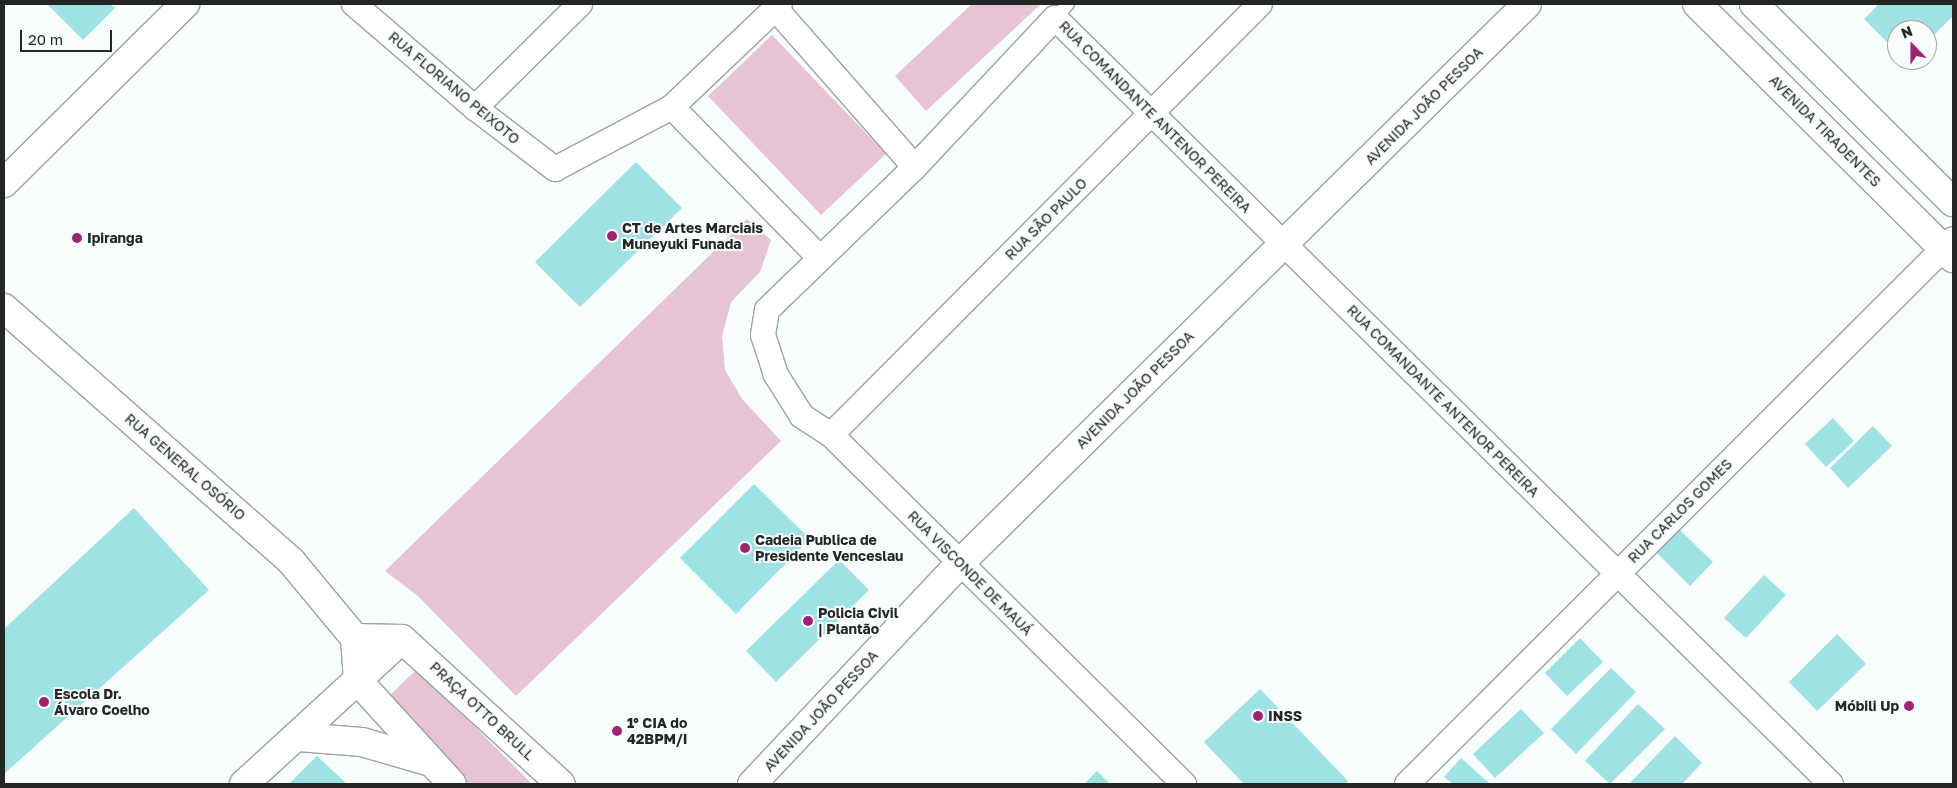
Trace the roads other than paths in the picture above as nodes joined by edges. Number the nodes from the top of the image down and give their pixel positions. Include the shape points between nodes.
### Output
1 (185, 4) edge
2 (354, 4) edge
3 (580, 4) edge
4 (1260, 4) edge
5 (1527, 4) edge
6 (1697, 4) edge
7 (1754, 4) edge
8 (778, 6) edge
9 (1062, 11) edge
10 (672, 107) junction
11 (475, 108) junction
12 (1152, 113) junction
13 (915, 167) junction
14 (4, 183) edge
15 (1953, 202) edge
16 (1284, 244) junction
17 (1950, 249) edge
18 (820, 258) junction
19 (4, 308) edge
20 (831, 435) junction
21 (960, 562) junction
22 (1618, 574) junction
23 (355, 638) junction
24 (402, 639) junction
25 (358, 682) junction
26 (299, 737) junction
27 (431, 762) junction
28 (244, 784) edge
29 (452, 784) edge
30 (561, 784) edge
31 (752, 784) edge
32 (1184, 784) edge
33 (1407, 784) edge
34 (1831, 784) edge

1 - 14 main road
2 - 11 street, RUA FLORIANO PEIXOTO
3 - 11 street
4 - 12 street, RUA SÃO PAULO
5 - 16 main road, AVENIDA JOÃO PESSOA
6 - 17 main road, AVENIDA TIRADENTES
7 - 15 main road
8 - 10 street
8 - 13 street
9 - 12 street, RUA COMANDANTE ANTENOR PEREIRA
9 - 13 street, RUA VISCONDE DE MAUÁ
10 - 11 street, RUA FLORIANO PEIXOTO via 555,170
10 - 18 street
12 - 16 street, RUA COMANDANTE ANTENOR PEREIRA
12 - 20 street, RUA SÃO PAULO
13 - 18 street, RUA VISCONDE DE MAUÁ
16 - 21 main road, AVENIDA JOÃO PESSOA
16 - 22 street, RUA COMANDANTE ANTENOR PEREIRA
17 - 22 street, RUA CARLOS GOMES
18 - 20 street, RUA VISCONDE DE MAUÁ via 767,310 763,335 768,356 790,400
19 - 23 main road, RUA GENERAL OSÓRIO via 291,561
20 - 21 street, RUA VISCONDE DE MAUÁ
21 - 31 main road, AVENIDA JOÃO PESSOA
21 - 32 street, RUA VISCONDE DE MAUÁ
22 - 33 street, RUA CARLOS GOMES
22 - 34 street, RUA COMANDANTE ANTENOR PEREIRA
23 - 24 main road
23 - 25 main road
24 - 25 main road
24 - 30 main road, PRAÇA OTTO BRULL
25 - 26 main road
25 - 27 main road
26 - 27 main road via 362,742
26 - 28 main road
27 - 29 main road

